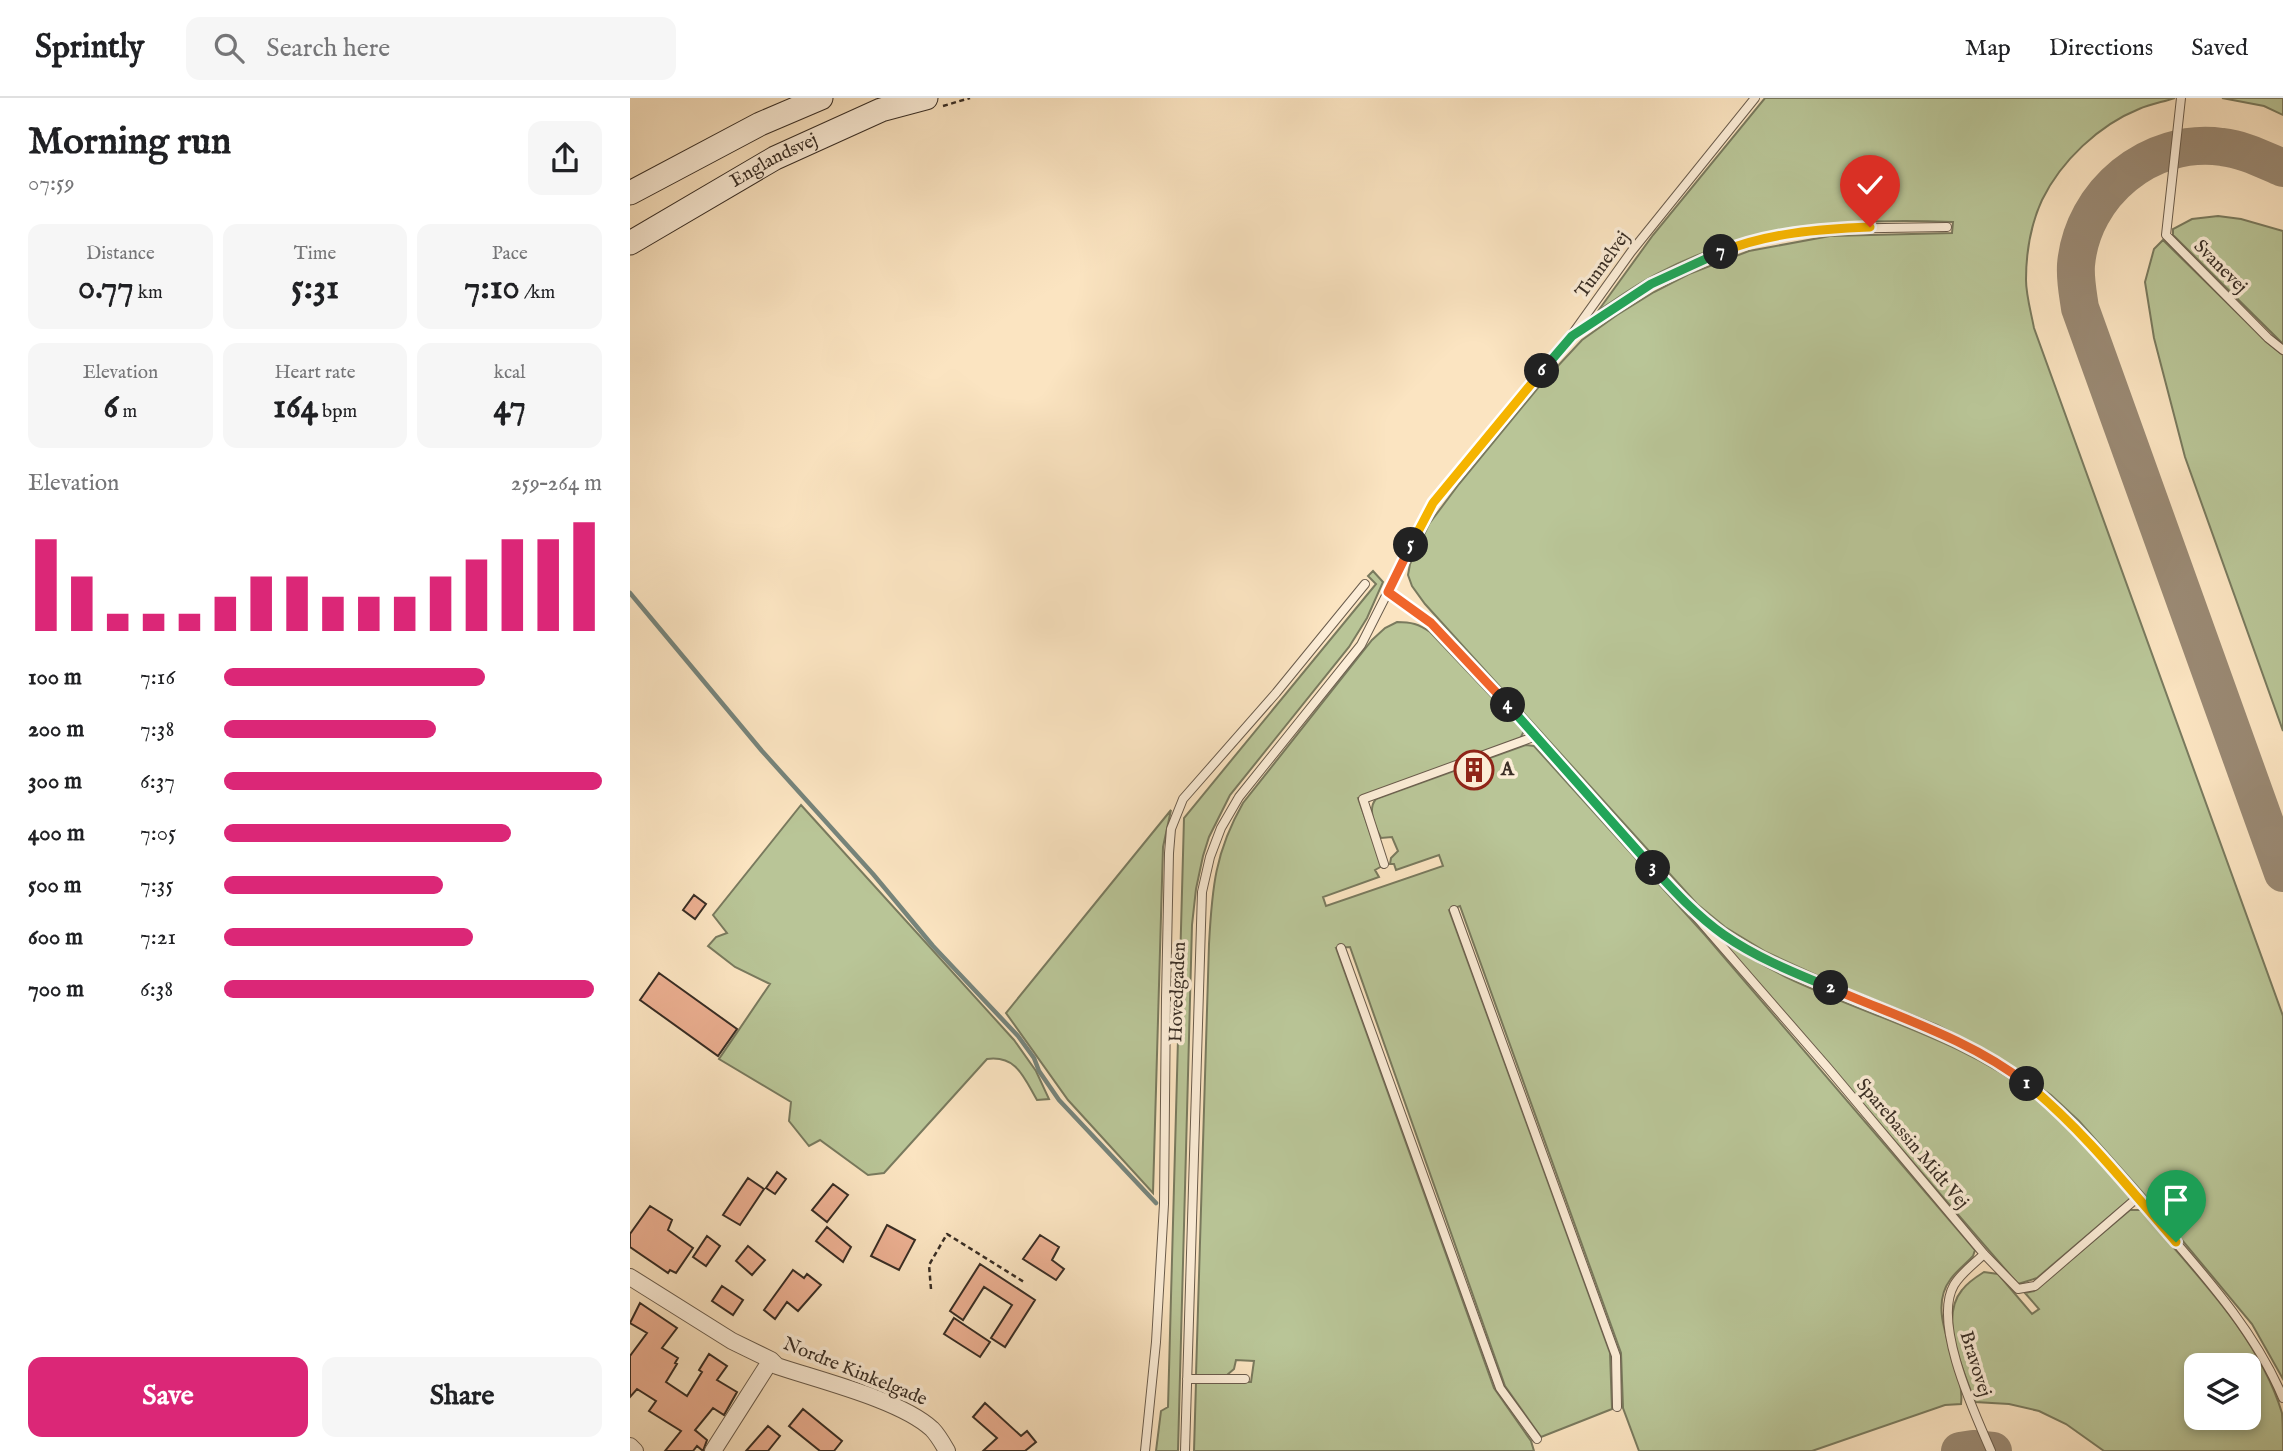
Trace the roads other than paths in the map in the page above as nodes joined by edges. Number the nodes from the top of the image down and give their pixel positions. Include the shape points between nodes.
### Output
1 (821, 98) edge
2 (1755, 98) edge
3 (2181, 98) edge
4 (929, 104) edge
5 (630, 193) edge
6 (1947, 227) dead end
7 (630, 243) edge
8 (1572, 336) junction
9 (2283, 350) edge
10 (1365, 584) dead end
11 (1388, 592) junction
12 (1536, 736) junction
13 (1384, 864) dead end
14 (1684, 902) junction
15 (1454, 910) dead end
16 (1341, 948) dead end
17 (2137, 1198) junction
18 (1984, 1254) junction
19 (630, 1277) edge
20 (771, 1360) junction
21 (1187, 1379) junction
22 (1245, 1379) dead end
23 (2283, 1398) edge
24 (1617, 1407) dead end
25 (1536, 1439) dead end
26 (630, 1446) edge
27 (635, 1451) edge
28 (713, 1451) edge
29 (947, 1451) edge
30 (1144, 1451) edge
31 (1185, 1451) edge
32 (1991, 1451) edge

1 - 5 main road, Englandsvej via 760,124
2 - 8 lane, Tunnelvej via 1631,252
3 - 9 lane, Svanevej via 2166,235
4 - 7 main road, Englandsvej via 881,110 775,158
6 - 8 lane via 1821,229 1726,250 1651,284
8 - 11 lane, Tunnelvej via 1433,503
10 - 30 lane via 1183,799 1171,829 1164,1204 1157,1342
11 - 12 lane via 1431,623
11 - 21 lane, Hovedgaden via 1361,645 1239,797 1210,857 1202,892
12 - 13 lane via 1363,799
12 - 14 lane
14 - 17 lane via 1725,935 1768,960 1949,1038 2008,1070 2055,1107
14 - 18 lane, Sparebassin Midt Vej
15 - 24 lane via 1616,1356
16 - 25 lane via 1500,1388
17 - 18 lane, Sparebassin Midt Vej via 2035,1286 2018,1289
17 - 23 lane via 2246,1330
18 - 32 lane, Bravovej via 1954,1285 1946,1322 1969,1402
19 - 20 street, Nordre Kinkelgade
20 - 28 street
20 - 29 street, Nordre Kinkelgade via 913,1415 934,1430
21 - 22 lane
21 - 31 lane, Hovedgaden
26 - 27 street

